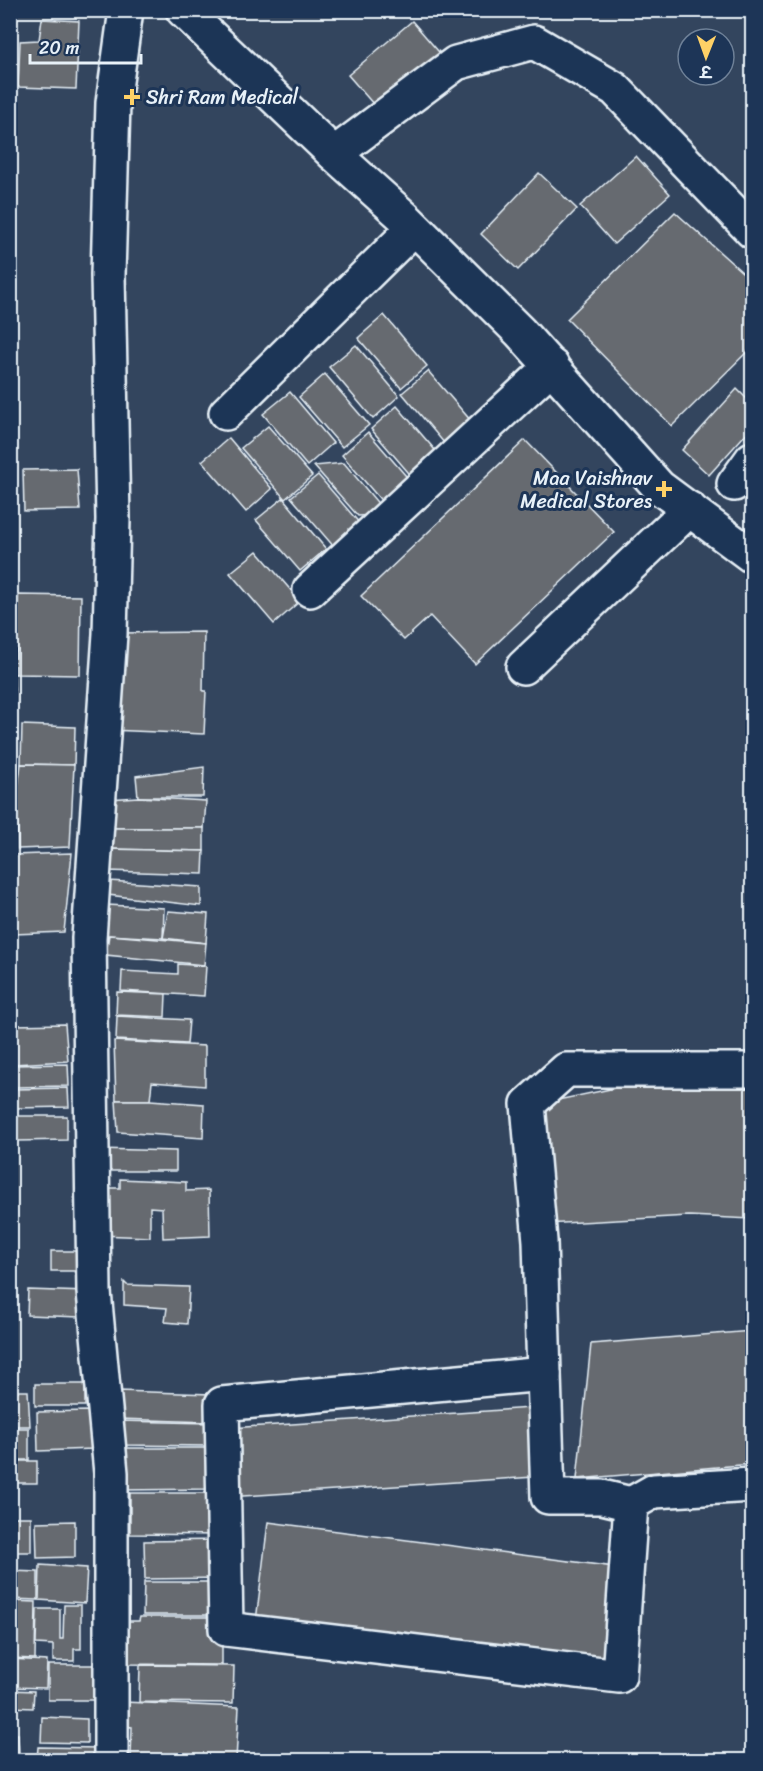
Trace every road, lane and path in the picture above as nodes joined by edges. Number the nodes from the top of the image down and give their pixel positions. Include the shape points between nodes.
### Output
1 (126, 10) edge
2 (190, 13) edge
3 (334, 154) junction
4 (414, 228) junction
5 (753, 231) edge
6 (552, 366) junction
7 (226, 412) dead end
8 (690, 509) junction
9 (753, 556) edge
10 (310, 590) dead end
11 (523, 667) dead end
12 (753, 1070) edge
13 (544, 1374) junction
14 (753, 1485) edge
15 (631, 1504) junction
16 (111, 1761) edge

1 - 16 street via 113,103 108,275 113,519 110,634 89,938 94,1292 111,1473
2 - 3 street
3 - 4 street
3 - 5 street via 456,63 534,42 615,89
4 - 6 street
4 - 7 street
6 - 8 street via 659,487
6 - 10 street
8 - 9 street
8 - 11 street
12 - 13 street via 566,1070 528,1104 540,1241
13 - 15 street via 548,1497 602,1497
13 - 15 street via 222,1404 226,1629 619,1676
14 - 15 street via 654,1491

